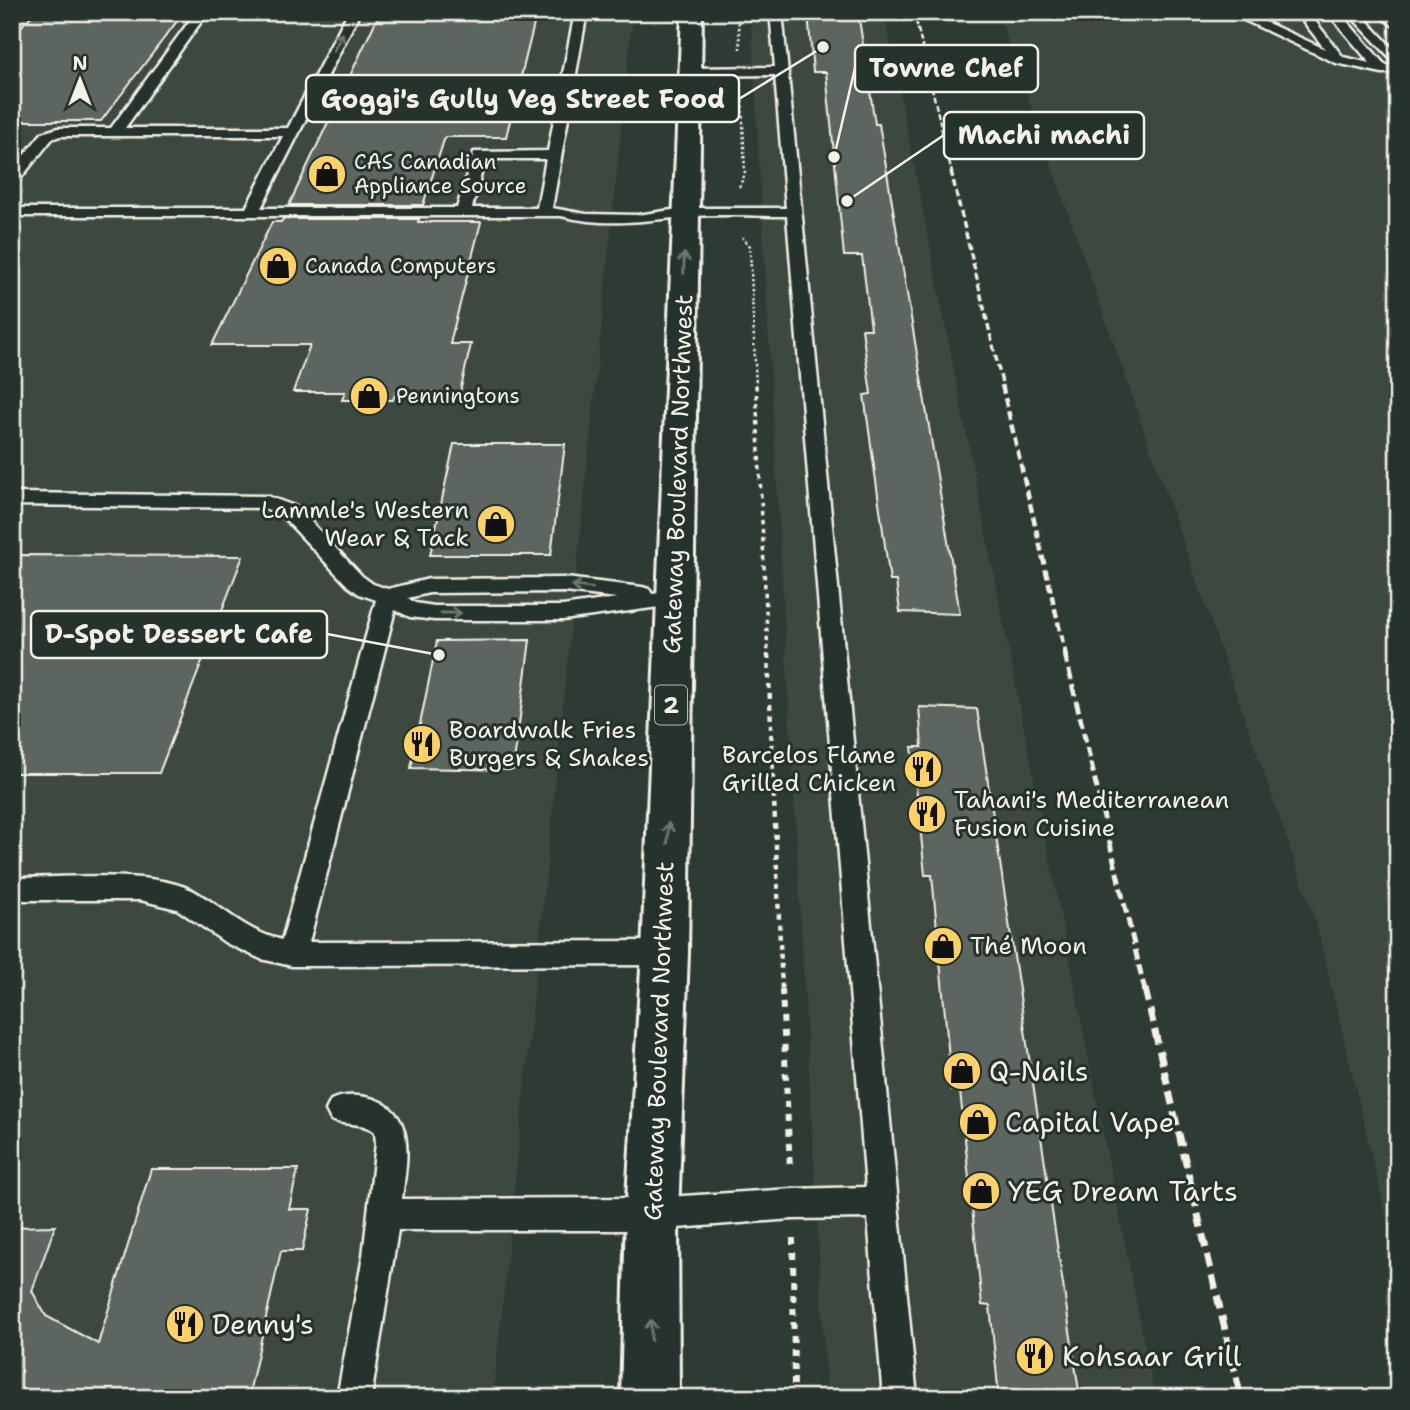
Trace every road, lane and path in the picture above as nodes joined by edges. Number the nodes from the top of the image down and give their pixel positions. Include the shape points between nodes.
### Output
1 (202, 12) edge
2 (354, 12) edge
3 (581, 12) edge
4 (692, 12) edge
5 (738, 12) edge
6 (776, 12) edge
7 (1233, 12) edge
8 (1302, 12) edge
9 (1333, 12) edge
10 (1353, 12) edge
11 (1380, 12) edge
12 (1398, 26) edge
13 (1340, 60) junction
14 (1398, 62) edge
15 (1382, 69) junction
16 (1398, 69) edge
17 (741, 71) junction
18 (782, 71) junction
19 (688, 72) junction
20 (116, 131) junction
21 (291, 132) junction
22 (554, 155) junction
23 (12, 180) edge
24 (730, 211) junction
25 (12, 212) edge
26 (251, 212) junction
27 (463, 212) junction
28 (544, 212) junction
29 (686, 212) junction
30 (794, 212) junction
31 (12, 499) edge
32 (388, 596) junction
33 (674, 598) junction
34 (12, 889) edge
35 (665, 953) junction
36 (292, 954) junction
37 (341, 1110) dead end
38 (883, 1202) junction
39 (792, 1204) junction
40 (652, 1214) junction
41 (384, 1215) junction
42 (355, 1398) edge
43 (650, 1398) edge
44 (793, 1398) edge
45 (900, 1398) edge

1 - 20 lane
21 -> 2 lane
3 - 22 lane
4 - 19 highway, Gateway Boulevard Northwest / 2
5 - 17 path
6 - 18 lane
7 - 13 lane
8 - 13 lane
9 - 15 lane
10 - 14 lane
11 - 12 lane
13 - 15 lane
15 - 16 lane
17 - 18 lane
17 - 19 lane
17 - 24 path via 745,174 730,195
18 - 30 lane
19 - 29 highway, Gateway Boulevard Northwest / 2
20 - 21 lane
20 - 23 lane via 51,134
21 - 26 lane
22 - 27 lane via 479,155
22 - 28 lane
24 - 29 lane
24 - 30 lane
24 - 39 path via 730,228 750,246
25 - 26 lane
26 - 27 lane
27 - 28 lane
28 - 29 lane via 637,219
33 -> 29 highway, Gateway Boulevard Northwest / 2
30 - 38 lane
31 - 32 lane via 267,502 290,512 355,581
32 - 33 lane via 410,610 434,614 563,613
32 - 36 lane
35 -> 33 highway, Gateway Boulevard Northwest / 2
34 - 36 lane via 161,892 184,899 234,935
35 - 36 lane
35 - 40 highway, Gateway Boulevard Northwest / 2
37 - 41 lane via 380,1115 390,1128
38 - 39 lane
38 - 45 lane
39 - 40 lane
39 - 44 path
40 - 41 lane
43 -> 40 highway, Gateway Boulevard Northwest / 2
41 - 42 lane

